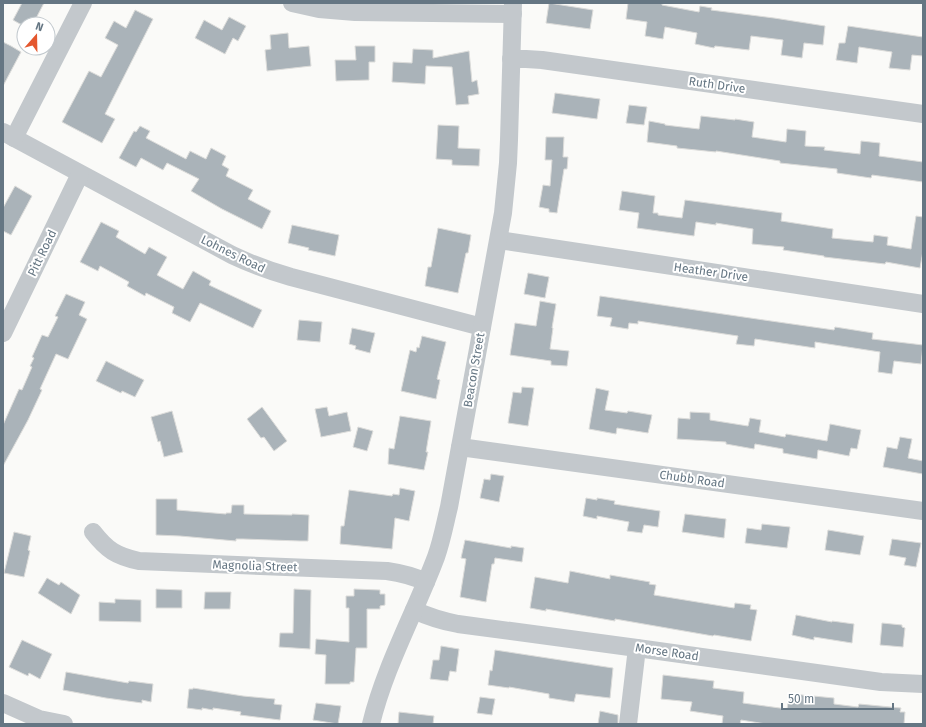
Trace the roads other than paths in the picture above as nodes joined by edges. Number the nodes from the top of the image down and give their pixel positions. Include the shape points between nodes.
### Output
1 (83, 3) edge
2 (292, 3) edge
3 (513, 8) edge
4 (511, 59) junction
5 (923, 114) edge
6 (9, 135) edge
7 (80, 174) junction
8 (499, 240) junction
9 (923, 304) edge
10 (482, 327) junction
11 (3, 333) edge
12 (460, 447) junction
13 (923, 511) edge
14 (94, 532) dead end
15 (426, 582) junction
16 (414, 610) junction
17 (637, 648) junction
18 (923, 684) edge
19 (3, 703) edge
20 (64, 724) edge
21 (371, 724) edge
22 (628, 724) edge

1 - 6 street
2 - 3 street via 319,9 355,12
3 - 4 street, Beacon Street
4 - 5 street, Ruth Drive via 542,60
4 - 8 street, Beacon Street via 508,163
6 - 7 street, Lohnes Road
7 - 10 street, Lohnes Road via 232,255 270,271
7 - 11 street, Pitt Road
8 - 9 street, Heather Drive
8 - 10 street, Beacon Street
10 - 12 street, Beacon Street
12 - 13 street, Chubb Road
12 - 15 street, Beacon Street via 443,532
14 - 15 street, Magnolia Street via 104,545 118,555 139,561 387,571 407,574
15 - 16 street, Beacon Street
16 - 17 street, Morse Road via 441,621 458,624
16 - 21 street, Beacon Street via 388,671
17 - 18 street, Morse Road via 881,682
17 - 22 street
19 - 20 street via 39,719

